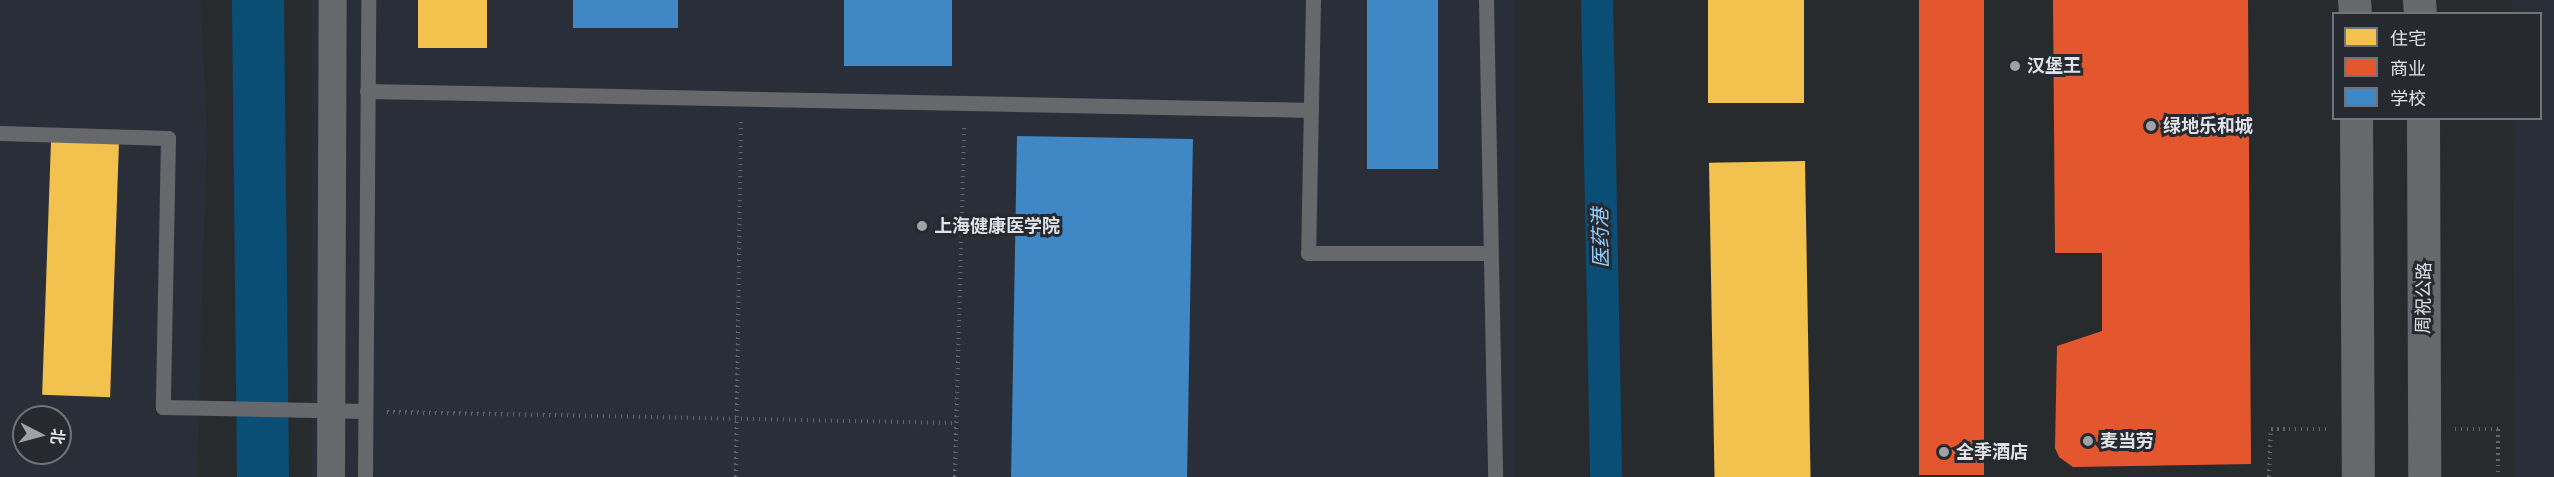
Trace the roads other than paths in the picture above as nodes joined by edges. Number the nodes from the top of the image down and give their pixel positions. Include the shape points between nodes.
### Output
1 (333, 0) edge
2 (368, 0) edge
3 (1313, 0) edge
4 (1486, 0) edge
5 (367, 91) junction
6 (1311, 110) junction
7 (2356, 120) edge
8 (2423, 120) edge
9 (0, 133) edge
10 (1490, 253) junction
11 (365, 411) junction
12 (331, 477) edge
13 (365, 477) edge
14 (1495, 477) edge
15 (2358, 477) edge
16 (2424, 477) edge

1 - 12 street
2 - 5 lane
3 - 6 lane
4 - 10 lane
5 - 6 lane
5 - 11 lane
6 - 10 lane via 1308,253
7 - 15 street
8 - 16 street, 周祝公路
9 - 11 lane via 168,138 163,407
10 - 14 lane
11 - 13 lane

